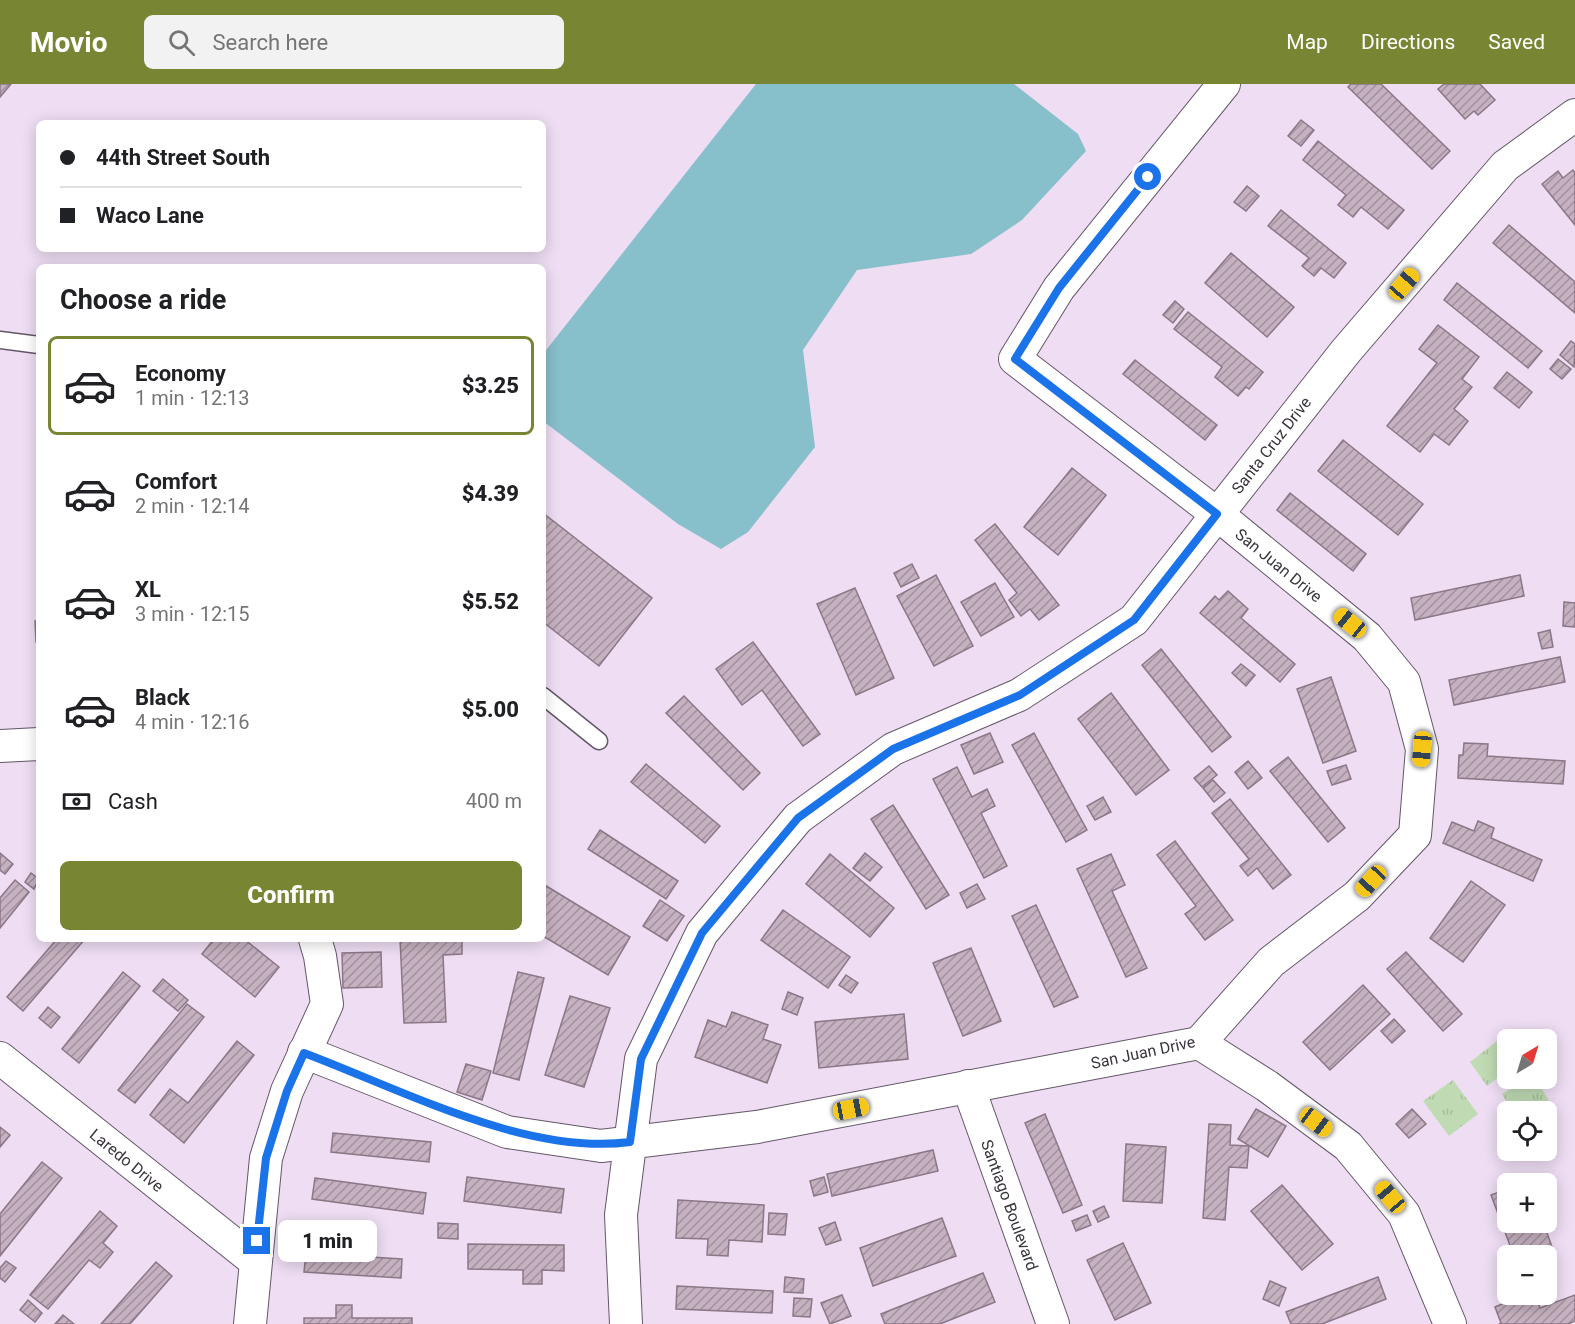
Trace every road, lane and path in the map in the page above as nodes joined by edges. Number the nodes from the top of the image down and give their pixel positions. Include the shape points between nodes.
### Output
1 (1224, 84) edge
2 (1575, 116) edge
3 (0, 340) edge
4 (36, 345) edge
5 (1217, 514) junction
6 (546, 698) edge
7 (599, 741) dead end
8 (36, 744) edge
9 (0, 746) edge
10 (316, 942) edge
11 (1199, 1042) junction
12 (304, 1053) junction
13 (0, 1058) edge
14 (968, 1086) junction
15 (630, 1142) junction
16 (255, 1261) junction
17 (250, 1324) edge
18 (626, 1324) edge
19 (1053, 1324) edge
20 (1450, 1324) edge

1 - 5 street, San Juan Drive via 1059,288 1015,359
2 - 5 street, Santa Cruz Drive via 1505,166 1346,351
3 - 4 lane
5 - 11 street, San Juan Drive via 1367,637 1404,682 1422,749 1415,835 1357,896 1271,962
5 - 15 street, Santa Cruz Drive via 1134,620 1020,695 893,749 798,818 702,933 641,1059
6 - 7 lane
8 - 9 street
10 - 12 street via 327,1004
11 - 14 street, San Juan Drive
11 - 20 street via 1348,1146 1404,1214
12 - 15 street, San Juan Drive via 507,1132 601,1146
12 - 16 street via 287,1091 266,1158
13 - 16 street, Laredo Drive
14 - 15 street, San Juan Drive via 758,1127
14 - 19 street, Santiago Boulevard
15 - 18 street, Santa Cruz Drive via 621,1215
16 - 17 street

